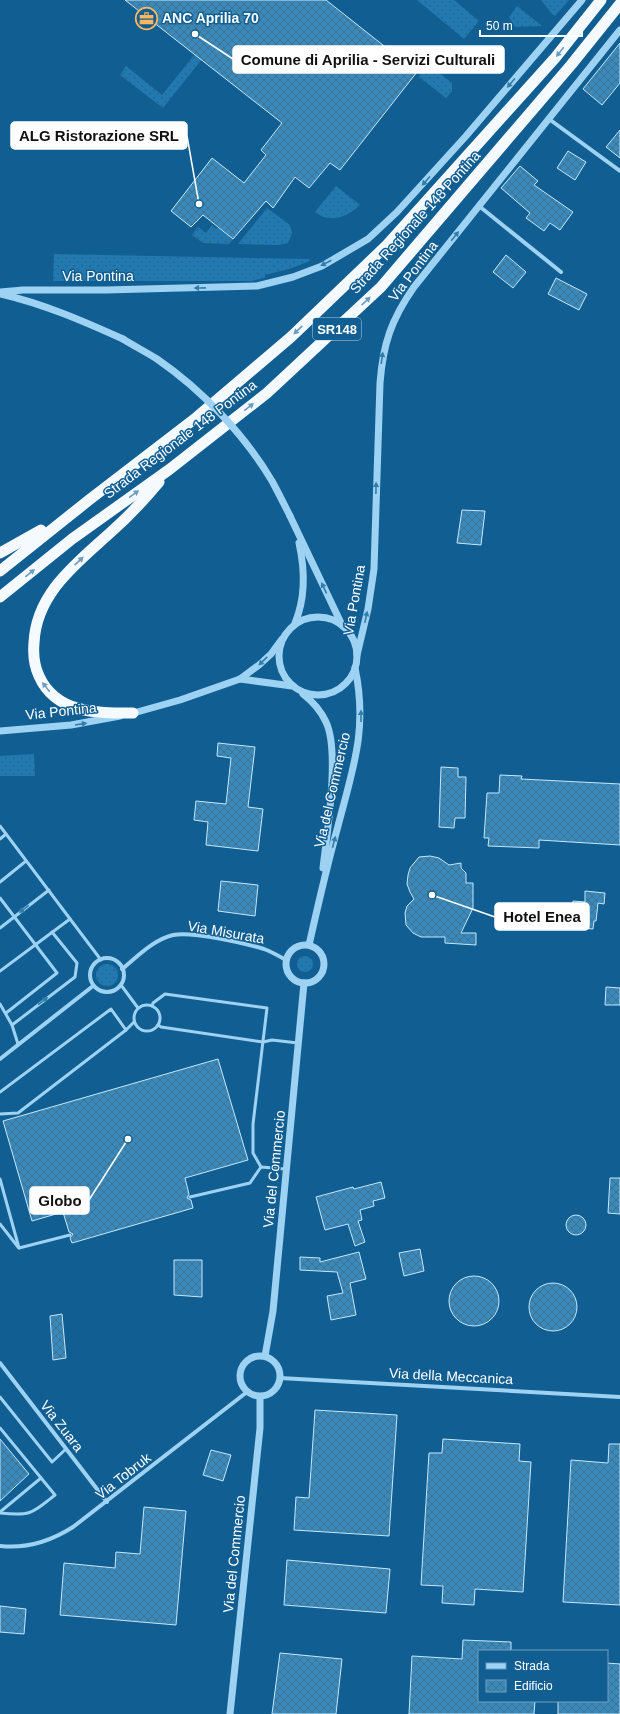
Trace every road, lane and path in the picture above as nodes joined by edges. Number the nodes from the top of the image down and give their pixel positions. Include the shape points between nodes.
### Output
1 (582, 0) edge
2 (601, 0) edge
3 (620, 4) edge
4 (620, 30) edge
5 (549, 119) junction
6 (620, 171) edge
7 (479, 206) junction
8 (561, 272) dead end
9 (0, 293) edge
10 (170, 469) junction
11 (89, 500) junction
12 (290, 516) junction
13 (0, 553) edge
14 (0, 571) edge
15 (0, 597) edge
16 (295, 623) junction
17 (341, 623) junction
18 (282, 639) junction
19 (357, 655) junction
20 (355, 668) junction
21 (240, 679) junction
22 (292, 686) junction
23 (300, 691) junction
24 (133, 713) junction
25 (0, 731) edge
26 (0, 826) edge
27 (6, 834) junction
28 (0, 839) edge
29 (26, 861) junction
30 (0, 882) edge
31 (49, 890) junction
32 (320, 894) junction
33 (0, 898) edge
34 (14, 917) junction
35 (70, 919) junction
36 (0, 928) edge
37 (52, 932) junction
38 (36, 945) junction
39 (309, 945) junction
40 (101, 960) junction
41 (286, 960) junction
42 (122, 969) junction
43 (0, 971) edge
44 (304, 983) junction
45 (120, 985) junction
46 (93, 986) junction
47 (1, 1006) edge
48 (152, 1006) junction
49 (138, 1008) junction
50 (6, 1013) junction
51 (134, 1022) junction
52 (12, 1025) junction
53 (158, 1025) junction
54 (126, 1030) junction
55 (264, 1042) junction
56 (299, 1043) junction
57 (18, 1044) junction
58 (0, 1058) edge
59 (0, 1092) edge
60 (0, 1114) edge
61 (261, 1167) junction
62 (287, 1170) junction
63 (0, 1179) edge
64 (190, 1197) dead end
65 (0, 1224) edge
66 (70, 1235) dead end
67 (19, 1248) junction
68 (264, 1356) junction
69 (0, 1363) edge
70 (280, 1378) junction
71 (247, 1392) junction
72 (0, 1397) edge
73 (260, 1397) junction
74 (620, 1397) edge
75 (0, 1428) edge
76 (66, 1449) junction
77 (41, 1478) junction
78 (107, 1502) junction
79 (0, 1512) edge
80 (0, 1546) edge
81 (230, 1714) edge

1 -> 9 street, Via Pontina via 398,212 368,239 322,266 293,278 257,286 23,290
2 -> 11 highway, Strada Regionale 148 Pontina / SR148 via 546,69 387,246 285,342 197,417
10 -> 3 highway, Strada Regionale 148 Pontina / SR148 via 267,393 380,287 571,65
4 - 5 street, Via Pontina
5 - 6 street
5 - 7 street, Via Pontina
7 - 8 street
19 -> 7 street, Via Pontina via 367,616 374,570 380,384 385,345 405,299
9 - 12 street, bridge via 82,320 123,339 157,359 221,415 271,480
15 -> 10 highway, Strada Regionale 148 Pontina / SR148 via 72,539
24 -> 10 highway via 97,713 77,709 61,702 43,684 37,672 34,636 46,601 57,583 136,508
11 - 13 highway via 31,537
11 - 14 highway, Strada Regionale 148 Pontina / SR148
12 - 16 street via 298,537 304,574 302,603
17 -> 12 street
16 - 17 street via 318,616
16 - 18 street
17 - 19 street via 355,643
18 -> 21 street, Via Pontina via 259,665
18 - 22 street via 278,660 285,679
19 - 20 street
20 - 23 street via 348,681 336,691 320,695
32 -> 20 street, Via del Commercio via 359,744 360,690
21 - 22 street, Via Pontina
21 - 24 street, Via Pontina
22 - 23 street
23 - 32 street, Via del Commercio via 326,722 332,743 329,816
25 -> 24 street, Via Pontina via 71,726
26 - 27 lane
27 - 28 lane
27 - 29 lane
29 - 30 lane
29 - 31 lane
31 -> 34 lane
31 - 35 lane
32 - 39 street, Via del Commercio
33 - 34 lane
34 - 36 lane
34 - 38 lane
35 - 37 lane
35 - 40 lane
37 - 38 lane
52 -> 37 lane via 75,977 76,963
38 - 43 lane
38 - 50 lane via 57,973
39 - 41 street via 297,946
39 - 44 street via 323,954 325,968 318,979
40 - 42 street via 114,960
40 - 46 street via 91,970
41 - 42 street, Via Misurata via 264,949 198,935 178,934 149,947
41 - 44 street via 287,971 291,977
42 - 45 street via 123,980
44 - 56 street, Via del Commercio
45 - 46 street via 112,992
45 - 49 lane
46 - 57 street
47 - 50 lane
48 - 49 lane
48 - 53 lane via 159,1014
48 - 55 lane via 165,994 267,1008
49 - 51 lane
50 - 52 lane
51 - 53 lane via 136,1027 146,1032
51 - 54 lane
52 - 57 lane
53 - 55 lane
54 - 59 lane via 111,1009
54 - 60 lane via 18,1113
55 - 56 lane via 272,1040
55 - 61 lane via 253,1124 253,1153
56 - 62 street, Via del Commercio
57 - 58 street
61 - 62 lane
61 - 64 lane via 250,1183
62 - 68 street, Via del Commercio via 274,1311
63 - 67 lane
65 - 67 lane
66 - 67 lane
68 - 70 street via 276,1364 280,1370
68 - 71 street via 249,1359 241,1367 239,1381
69 - 76 street, Via Zuara
70 - 73 street via 275,1390
70 - 74 street, Via della Meccanica
71 - 73 street
71 - 78 street, Via Tobruk
72 - 76 lane via 52,1462
73 - 81 street, Via del Commercio via 260,1428
75 - 77 lane
76 - 78 street, Via Zuara
77 - 79 lane
77 - 79 lane via 55,1495 34,1512 21,1515
78 - 80 street, Via Tobruk via 85,1520 54,1538 25,1546

